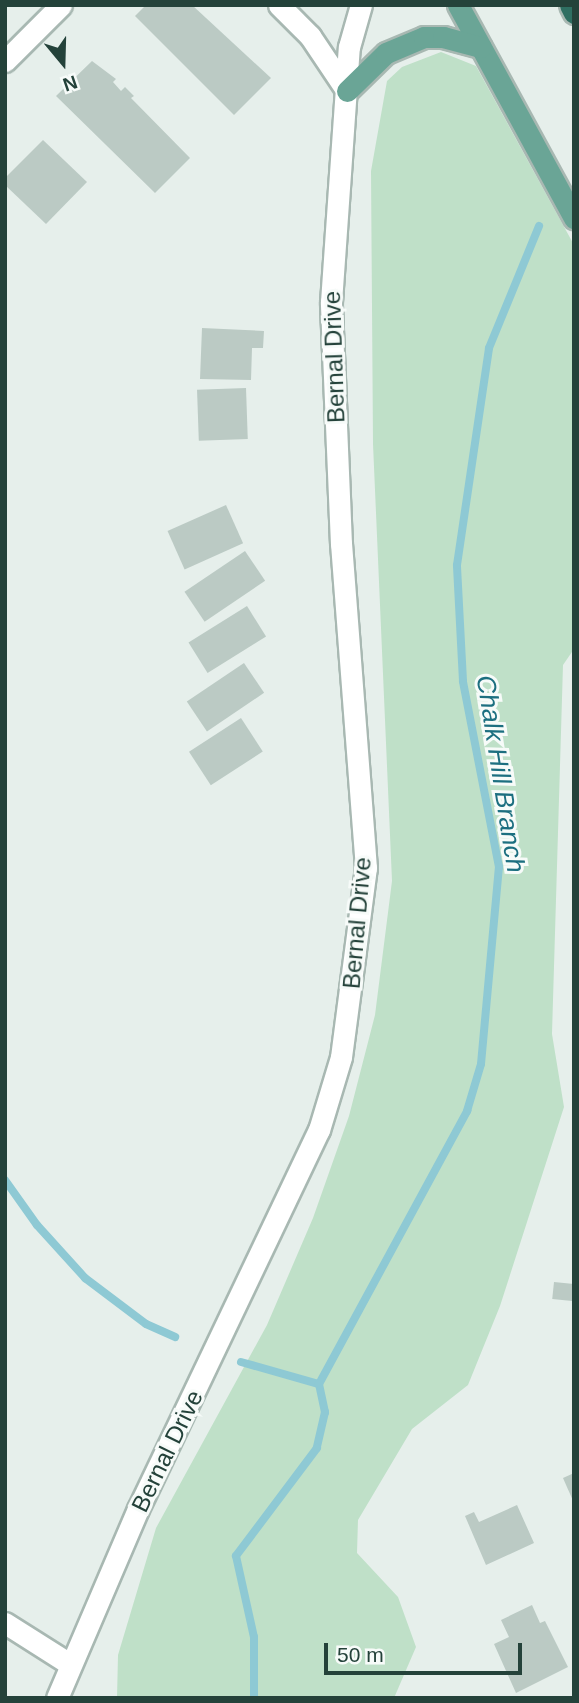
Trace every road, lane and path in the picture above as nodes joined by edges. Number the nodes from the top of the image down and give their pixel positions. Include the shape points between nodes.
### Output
1 (61, 5) edge
2 (279, 5) edge
3 (360, 5) edge
4 (458, 5) edge
5 (570, 5) edge
6 (574, 13) edge
7 (481, 47) junction
8 (5, 61) edge
9 (347, 91) junction
10 (574, 218) edge
11 (5, 1623) edge
12 (68, 1663) junction
13 (57, 1698) edge

1 - 8 street
2 - 9 street via 310,36
3 - 9 street, Bernal Drive via 349,47
4 - 7 main road
5 - 6 highway
7 - 9 main road via 424,37 386,53
7 - 10 main road
9 - 12 street, Bernal Drive via 331,302 341,544 366,868 341,1057 313,1142
11 - 12 street
12 - 13 street, Bernal Drive

